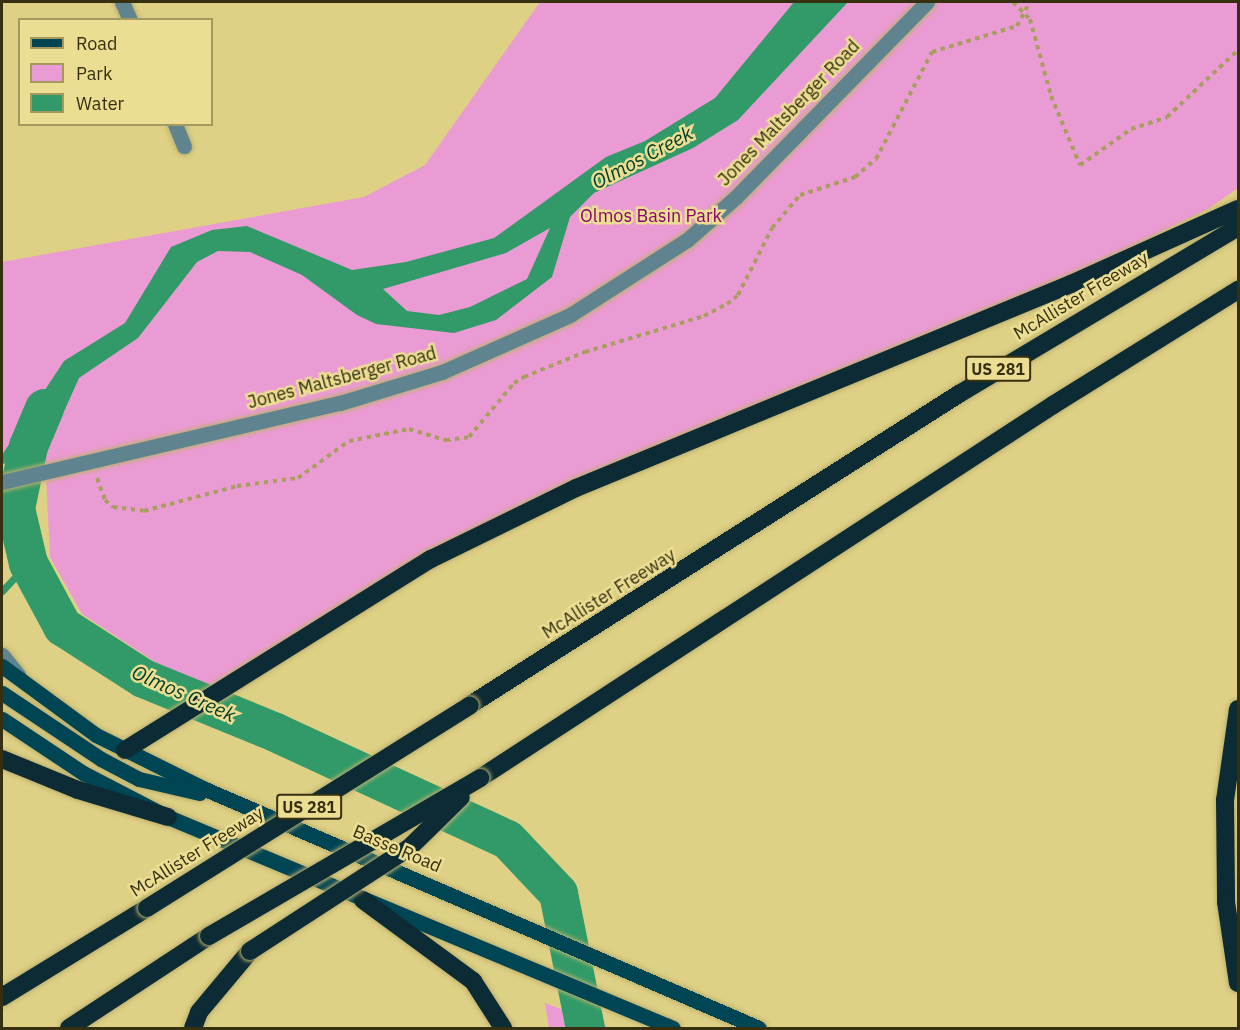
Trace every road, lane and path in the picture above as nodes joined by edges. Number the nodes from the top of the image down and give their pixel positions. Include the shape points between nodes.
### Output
1 (122, 2) edge
2 (927, 2) edge
3 (1013, 2) edge
4 (129, 18) edge
5 (1239, 50) edge
6 (176, 126) edge
7 (184, 146) dead end
8 (1239, 209) edge
9 (1239, 227) edge
10 (1239, 290) edge
11 (2, 482) edge
12 (2, 656) edge
13 (2, 666) edge
14 (29, 689) junction
15 (2, 693) edge
16 (1239, 709) edge
17 (2, 719) edge
18 (125, 750) junction
19 (2, 759) edge
20 (480, 778) junction
21 (237, 803) junction
22 (168, 817) junction
23 (363, 900) junction
24 (97, 938) junction
25 (2, 982) edge
26 (1239, 983) edge
27 (2, 997) edge
28 (69, 1029) edge
29 (193, 1029) edge
30 (503, 1029) edge
31 (673, 1029) edge
32 (759, 1029) edge

1 - 4 street
2 - 11 street, Jones Maltsberger Road via 736,197 687,240 570,315 442,372 340,403
3 - 5 path via 1030,19 1051,96 1080,165 1131,129 1167,117
6 - 7 street
8 - 18 highway via 1071,284 576,488 431,559
9 - 24 highway, McAllister Freeway / US 281, bridge via 959,394 764,521
10 - 20 highway
12 - 14 street
13 - 14 main road, Basse Road
14 - 18 main road, Basse Road via 64,716
15 - 21 main road via 55,732 139,778
16 - 26 highway via 1225,800 1226,902
17 - 22 main road via 83,773
18 - 21 main road, Basse Road
19 - 22 highway via 78,790
20 - 28 highway, bridge via 210,936
20 - 29 highway, bridge via 410,847 250,951 199,1012
21 - 32 main road, Basse Road via 531,927
22 - 23 main road
23 - 30 highway via 473,981
23 - 31 main road
24 - 25 highway
24 - 27 highway, McAllister Freeway / US 281

